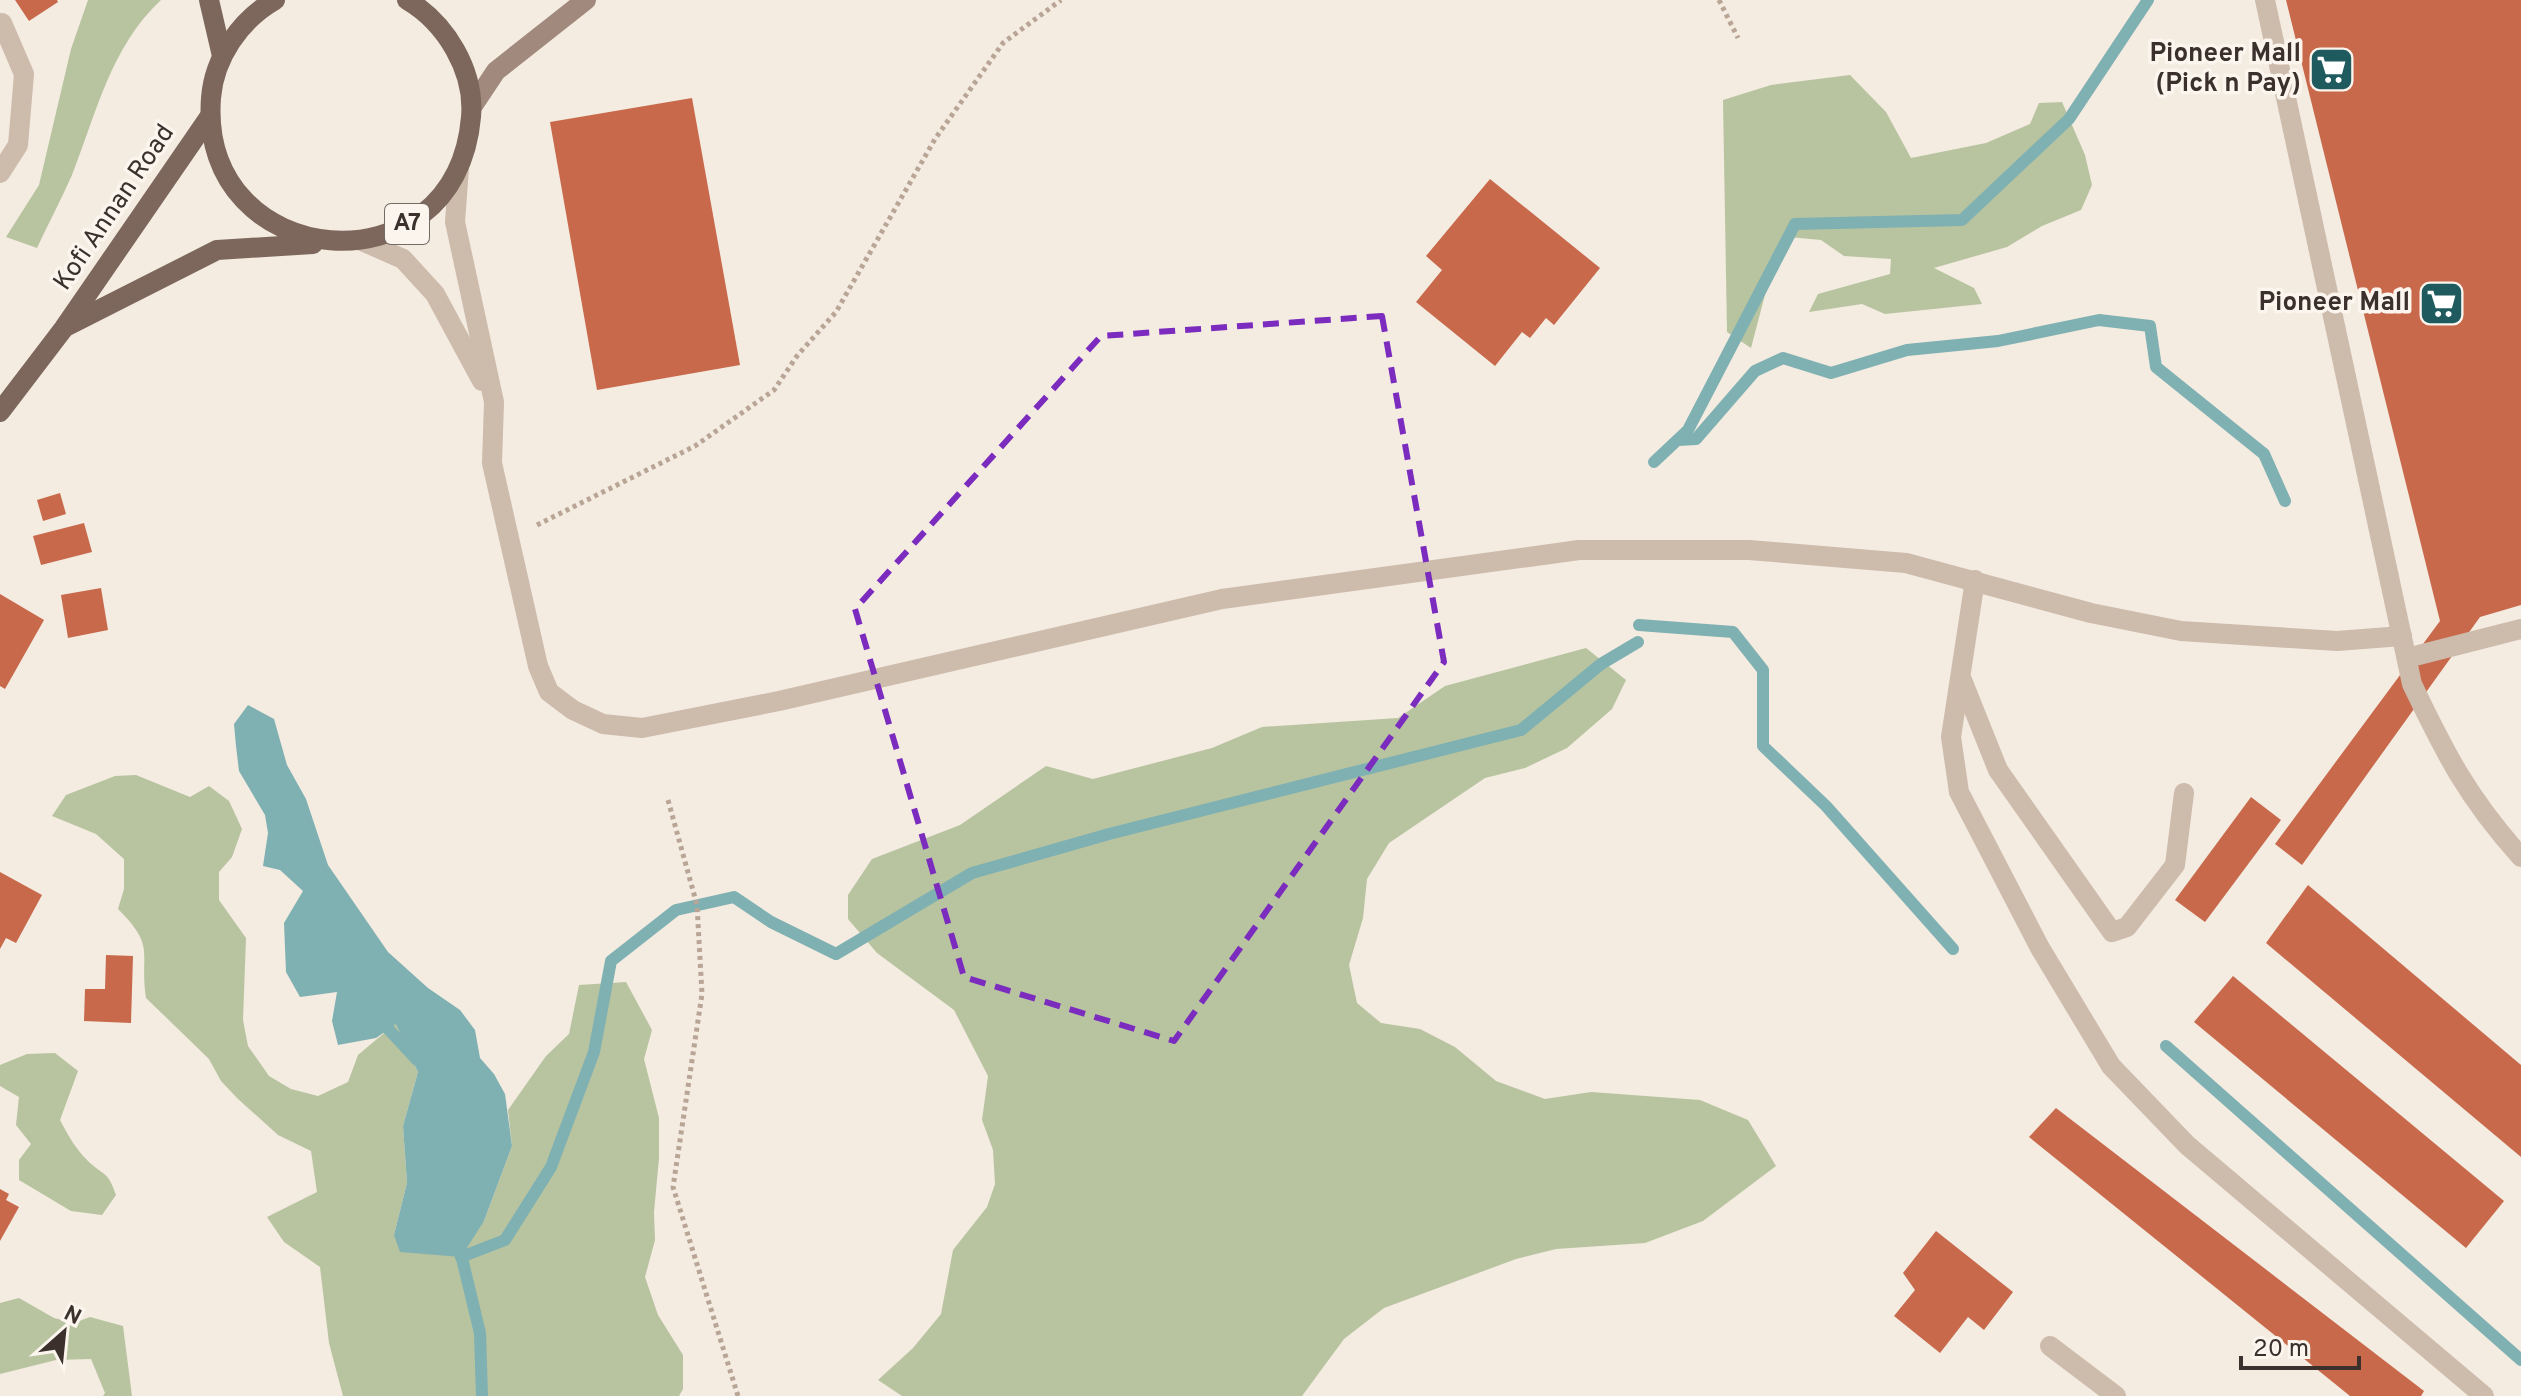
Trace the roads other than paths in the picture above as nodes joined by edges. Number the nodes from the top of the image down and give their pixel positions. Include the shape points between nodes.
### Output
1 (209, 0) edge
2 (275, 0) edge
3 (407, 0) edge
4 (586, 0) edge
5 (2265, 0) edge
6 (2, 23) dead end
7 (222, 56) junction
8 (472, 107) junction
9 (210, 116) junction
10 (459, 168) junction
11 (0, 173) edge
12 (362, 241) junction
13 (330, 242) junction
14 (64, 328) junction
15 (494, 402) junction
16 (0, 412) edge
17 (1975, 580) junction
18 (2521, 629) edge
19 (2402, 636) junction
20 (2407, 658) junction
21 (1962, 680) junction
22 (2184, 793) dead end
23 (2521, 857) edge
24 (2050, 1346) dead end
25 (2116, 1396) edge
26 (2484, 1396) edge

1 - 7 main road, A7
2 - 7 main road, A7 via 239,29
3 - 8 main road, A7 via 436,22 454,47 467,76
4 - 8 main road via 496,71
5 - 19 lane
6 - 11 lane via 24,74 18,145
7 - 9 main road, A7 via 212,85
8 - 10 main road, A7
9 - 13 main road, A7 via 227,177 246,202 285,229
9 - 14 main road, Kofi Annan Road / A7
10 - 12 main road, A7 via 442,196 419,217 392,233
10 - 15 lane via 455,222
12 - 13 main road, A7
12 - 15 lane via 403,259 435,294
13 - 14 main road, Kofi Annan Road / A7 via 217,250
14 - 16 main road, Kofi Annan Road / A7
15 - 17 lane via 492,463 538,666 549,692 603,724 642,728 779,701 1222,599 1579,550 1749,550 1906,563
17 - 19 lane via 2091,613 2181,631 2337,641
17 - 21 lane
18 - 20 lane
19 - 20 lane
20 - 23 lane via 2412,684 2453,770
21 - 22 lane via 1998,770 2112,932 2127,927 2175,865
21 - 26 lane via 1951,737 1959,792 2040,948 2111,1066 2187,1145
24 - 25 lane

